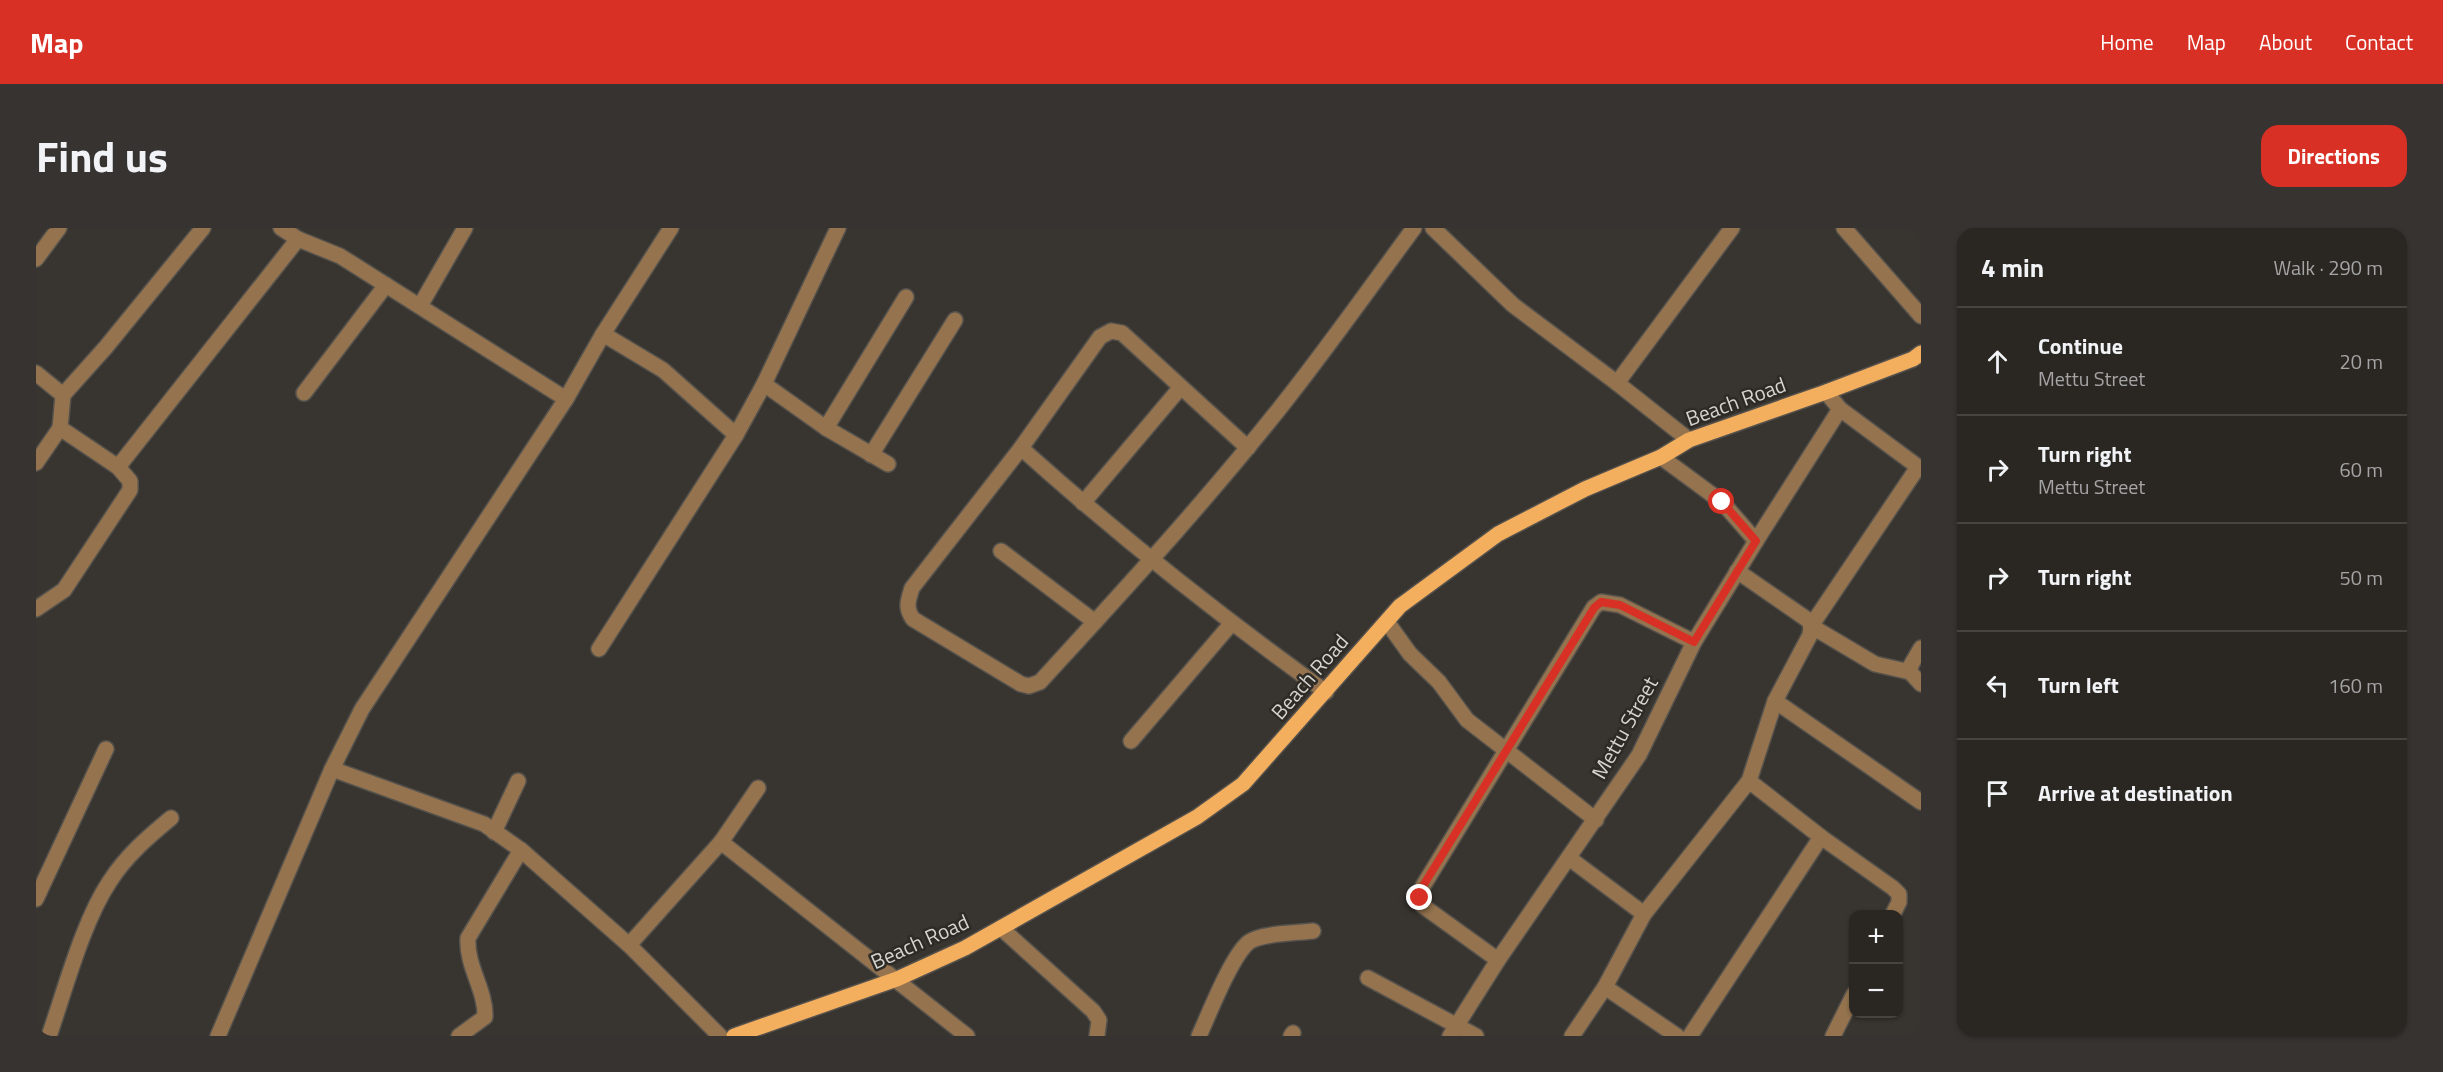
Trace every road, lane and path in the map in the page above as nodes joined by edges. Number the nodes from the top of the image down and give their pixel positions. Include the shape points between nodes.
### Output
1 (59, 228) edge
2 (203, 228) edge
3 (281, 228) edge
4 (465, 228) edge
5 (671, 228) edge
6 (838, 228) edge
7 (1414, 228) edge
8 (1433, 228) edge
9 (1732, 228) edge
10 (1844, 228) edge
11 (298, 239) junction
12 (36, 259) edge
13 (386, 285) junction
14 (906, 297) dead end
15 (420, 306) junction
16 (1921, 316) edge
17 (955, 320) dead end
18 (603, 334) junction
19 (1921, 354) edge
20 (36, 373) edge
21 (1617, 383) junction
22 (764, 384) junction
23 (1181, 387) junction
24 (304, 393) dead end
25 (1826, 393) junction
26 (63, 395) junction
27 (566, 399) junction
28 (1840, 409) junction
29 (60, 428) junction
30 (826, 428) junction
31 (736, 435) junction
32 (1689, 440) junction
33 (1248, 447) junction
34 (1021, 448) junction
35 (871, 455) junction
36 (1661, 456) junction
37 (36, 462) edge
38 (888, 464) dead end
39 (118, 467) junction
40 (1920, 468) edge
41 (1083, 504) junction
42 (1756, 541) junction
43 (1001, 551) dead end
44 (1152, 561) junction
45 (1737, 571) junction
46 (36, 609) edge
47 (1095, 622) junction
48 (1387, 622) junction
49 (1231, 624) junction
50 (1811, 626) junction
51 (1694, 642) junction
52 (1921, 648) edge
53 (599, 649) dead end
54 (1910, 672) junction
55 (1921, 684) edge
56 (1326, 692) junction
57 (1775, 701) junction
58 (1131, 741) dead end
59 (106, 749) dead end
60 (1506, 752) junction
61 (332, 769) junction
62 (518, 781) dead end
63 (1749, 781) junction
64 (758, 788) dead end
65 (1921, 802) edge
66 (171, 818) dead end
67 (1596, 820) junction
68 (494, 832) junction
69 (1821, 837) junction
70 (721, 842) junction
71 (520, 850) junction
72 (1569, 858) junction
73 (36, 898) edge
74 (1895, 910) edge
75 (1644, 914) junction
76 (1001, 927) junction
77 (1314, 931) dead end
78 (629, 945) junction
79 (1498, 960) junction
80 (1368, 978) dead end
81 (897, 979) junction
82 (1605, 987) junction
83 (1849, 1004) edge
84 (1454, 1031) edge
85 (49, 1036) edge
86 (218, 1036) edge
87 (459, 1036) edge
88 (720, 1036) edge
89 (734, 1036) edge
90 (967, 1036) edge
91 (1097, 1036) edge
92 (1199, 1036) edge
93 (1476, 1036) edge
94 (1572, 1036) edge
95 (1677, 1036) edge
96 (1690, 1036) edge
97 (1833, 1036) edge

1 - 12 street
2 - 26 street
3 - 11 street
4 - 15 street
5 - 18 street
6 - 22 street
7 - 33 street
8 - 21 street via 1513,305
9 - 21 street
10 - 16 street
11 - 13 street via 340,256
11 - 39 street
13 - 15 street
13 - 24 street
14 - 30 street
15 - 27 street
17 - 35 street
18 - 27 street
18 - 31 street via 663,370
19 - 25 main road, Beach Road
20 - 26 street
21 - 32 street
22 - 30 street
22 - 31 street
23 - 33 street
23 - 34 street via 1122,333 1111,332 1100,338
23 - 41 street
25 - 28 street
25 - 32 main road, Beach Road
26 - 29 street
27 - 61 street via 362,709
28 - 40 street
28 - 42 street, Mettu Street
29 - 37 street
29 - 39 street
30 - 35 street
31 - 53 street
32 - 36 main road, Beach Road
33 - 44 street
34 - 41 street
34 - 47 street via 912,588 908,611 919,622 1029,686 1040,682
35 - 38 street
36 - 42 street via 1722,502
36 - 48 main road, Beach Road via 1585,489 1498,534 1423,587
39 - 46 street via 130,481 130,490 64,590
40 - 50 street
41 - 44 street
42 - 45 street, Mettu Street
43 - 47 street
44 - 47 street
44 - 49 street
45 - 50 street via 1802,615
45 - 51 street, Mettu Street
48 - 56 main road, Beach Road
48 - 60 street via 1467,720
49 - 56 street
49 - 58 street
50 - 54 street via 1875,664
50 - 57 street
51 - 60 street via 1620,605 1601,602
51 - 67 street, Mettu Street via 1639,755
52 - 54 street
54 - 55 street
56 - 76 main road, Beach Road via 1243,784 1197,817
57 - 63 street
57 - 65 street
59 - 73 street
60 - 67 street
60 - 79 street via 1423,886 1420,898 1424,906
61 - 68 street via 484,824
61 - 86 street
62 - 68 street
63 - 69 street
63 - 75 street
64 - 70 street
66 - 85 street via 138,846 109,882 87,928
67 - 72 street, Mettu Street
68 - 71 street
69 - 74 street via 1899,894
69 - 96 street
70 - 78 street
70 - 81 street
71 - 78 street
71 - 87 street via 468,939 467,950 485,1004 485,1017
72 - 75 street
72 - 79 street, Mettu Street
75 - 82 street
76 - 81 main road, Beach Road
76 - 91 street via 1093,1011 1099,1020
77 - 92 street via 1250,941 1239,953
78 - 88 street
79 - 84 street, Mettu Street
80 - 84 street
81 - 89 main road, Beach Road
81 - 90 street
82 - 94 street
82 - 95 street
83 - 97 street
84 - 93 street

